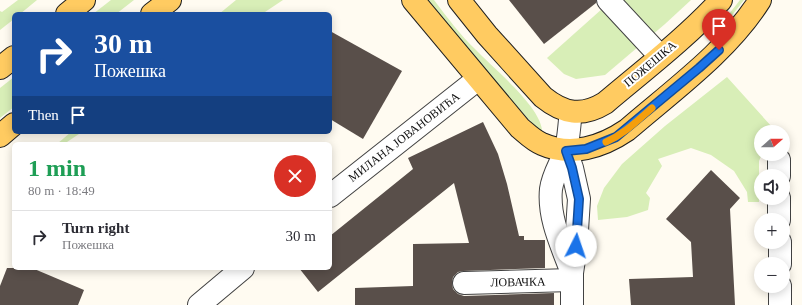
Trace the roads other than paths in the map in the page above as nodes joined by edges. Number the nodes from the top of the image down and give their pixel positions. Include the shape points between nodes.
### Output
1 (84, 0) edge
2 (170, 0) edge
3 (412, 0) edge
4 (459, 0) edge
5 (608, 0) edge
6 (721, 0) edge
7 (760, 0) edge
8 (69, 12) edge
9 (155, 12) edge
10 (660, 56) junction
11 (12, 58) edge
12 (0, 68) edge
13 (478, 79) junction
14 (571, 112) junction
15 (12, 126) edge
16 (0, 136) edge
17 (566, 151) junction
18 (332, 194) edge
19 (241, 270) edge
20 (572, 277) junction
21 (464, 283) dead end
22 (780, 293) edge
23 (199, 305) edge
24 (572, 305) edge
25 (780, 305) edge

1 - 8 main road
2 - 9 main road
3 - 13 main road
4 - 14 main road via 543,97 552,105
5 - 10 street
6 - 10 main road, ПОЖЕШКА
7 - 17 main road via 728,40 626,130 598,145
10 - 14 main road, ПОЖЕШКА via 605,103 588,111
11 - 12 main road
13 - 17 main road via 520,128 541,144
13 - 18 street, МИЛАНА ЈОВАНОВИЋА
14 - 17 street
15 - 16 main road
17 - 20 street via 579,199
19 - 23 street
20 - 21 street, ЛОВАЧКА
20 - 24 street
22 - 25 street

